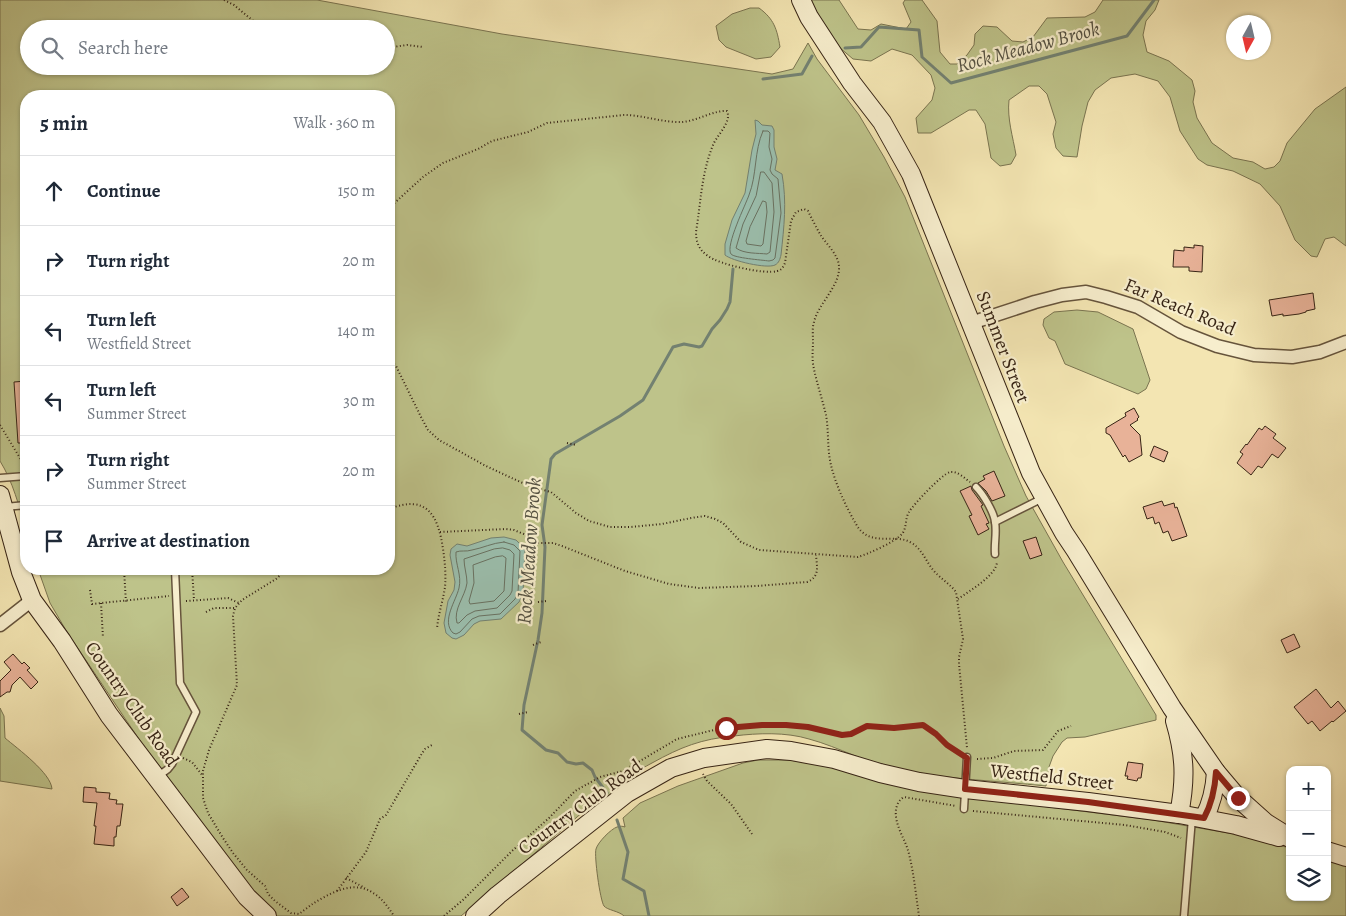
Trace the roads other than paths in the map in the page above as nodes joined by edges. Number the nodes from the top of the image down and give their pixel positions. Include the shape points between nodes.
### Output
1 (801, 0) edge
2 (971, 323) junction
3 (1346, 342) edge
4 (20, 476) edge
5 (0, 478) edge
6 (976, 487) road end
7 (1044, 498) junction
8 (2, 501) edge
9 (20, 505) edge
10 (996, 522) junction
11 (995, 554) road end
12 (20, 568) edge
13 (22, 575) edge
14 (175, 575) edge
15 (32, 600) junction
16 (0, 625) edge
17 (1172, 708) junction
18 (721, 755) joint
19 (967, 758) road end
20 (1216, 772) junction
21 (156, 777) junction
22 (965, 789) junction
23 (964, 809) road end
24 (1192, 816) junction
25 (1286, 836) edge
26 (1286, 838) edge
27 (1331, 852) edge
28 (1346, 857) edge
29 (267, 916) edge
30 (475, 916) edge
31 (1184, 916) edge

1 - 2 street, Summer Street via 808,17 882,122 911,174
2 - 3 street, Far Reach Road via 1053,297 1086,292 1138,307 1181,332 1217,346 1254,355 1292,357 1320,352
2 - 7 street, Summer Street via 1022,453
4 - 5 lane
6 - 10 lane
7 - 10 lane
7 - 17 street, Summer Street
8 - 9 lane
8 - 12 street, Country Club Road
10 - 11 lane
13 - 15 street, Country Club Road
14 - 21 lane via 180,683 196,712 172,764
15 - 16 street
15 - 21 street, Country Club Road via 109,715
17 - 20 street, Summer Street
17 - 24 street, Summer Street
18 - 22 street, Westfield Street via 791,751 919,782
18 - 30 street, Country Club Road via 671,768 627,793 498,894
19 - 22 lane
20 - 24 street via 1215,791 1209,809
20 - 25 street, Summer Street via 1238,798
21 - 29 street, Country Club Road via 247,896
22 - 23 lane
22 - 24 street, Westfield Street
24 - 26 street, Westfield Street
24 - 31 lane
27 - 28 street

